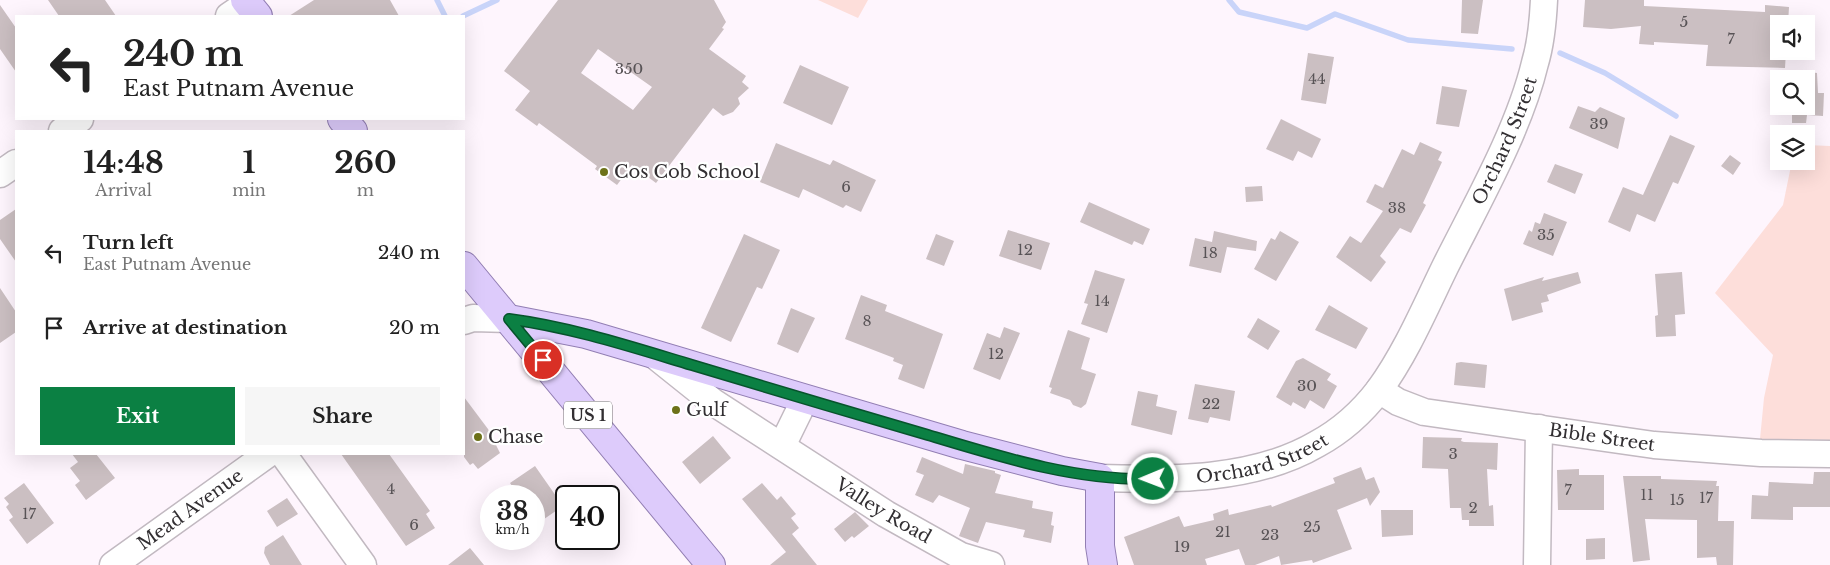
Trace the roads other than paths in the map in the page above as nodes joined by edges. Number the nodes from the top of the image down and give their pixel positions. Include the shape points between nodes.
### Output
1 (1544, 0) edge
2 (78, 120) edge
3 (343, 120) edge
4 (64, 130) edge
5 (351, 130) edge
6 (15, 164) edge
7 (0, 174) edge
8 (465, 267) edge
9 (509, 319) junction
10 (465, 321) edge
11 (652, 354) junction
12 (1379, 390) junction
13 (805, 399) junction
14 (1539, 428) junction
15 (782, 446) junction
16 (1830, 454) edge
17 (267, 455) edge
18 (284, 455) edge
19 (1100, 478) junction
20 (114, 565) edge
21 (363, 565) edge
22 (711, 565) edge
23 (991, 565) edge
24 (1103, 565) edge
25 (1537, 565) edge

1 - 12 street, Orchard Street via 1535,64 1521,106 1422,313
2 - 4 street
3 - 5 main road
6 - 7 street
8 - 9 main road, US 1
9 - 10 street
9 - 11 main road, Orchard Street via 586,334
9 - 22 main road, US 1
11 - 13 main road, Orchard Street
11 - 15 street, Valley Road via 712,402
12 - 14 street, Bible Street via 1424,412
12 - 19 street, Orchard Street via 1341,428 1318,444 1278,461 1199,476
13 - 15 street
13 - 19 main road, Orchard Street via 1062,472
14 - 16 street, Bible Street via 1704,450
14 - 25 street
15 - 23 street, Valley Road via 940,545 961,556
17 - 20 street, Mead Avenue
18 - 21 street
19 - 24 main road

